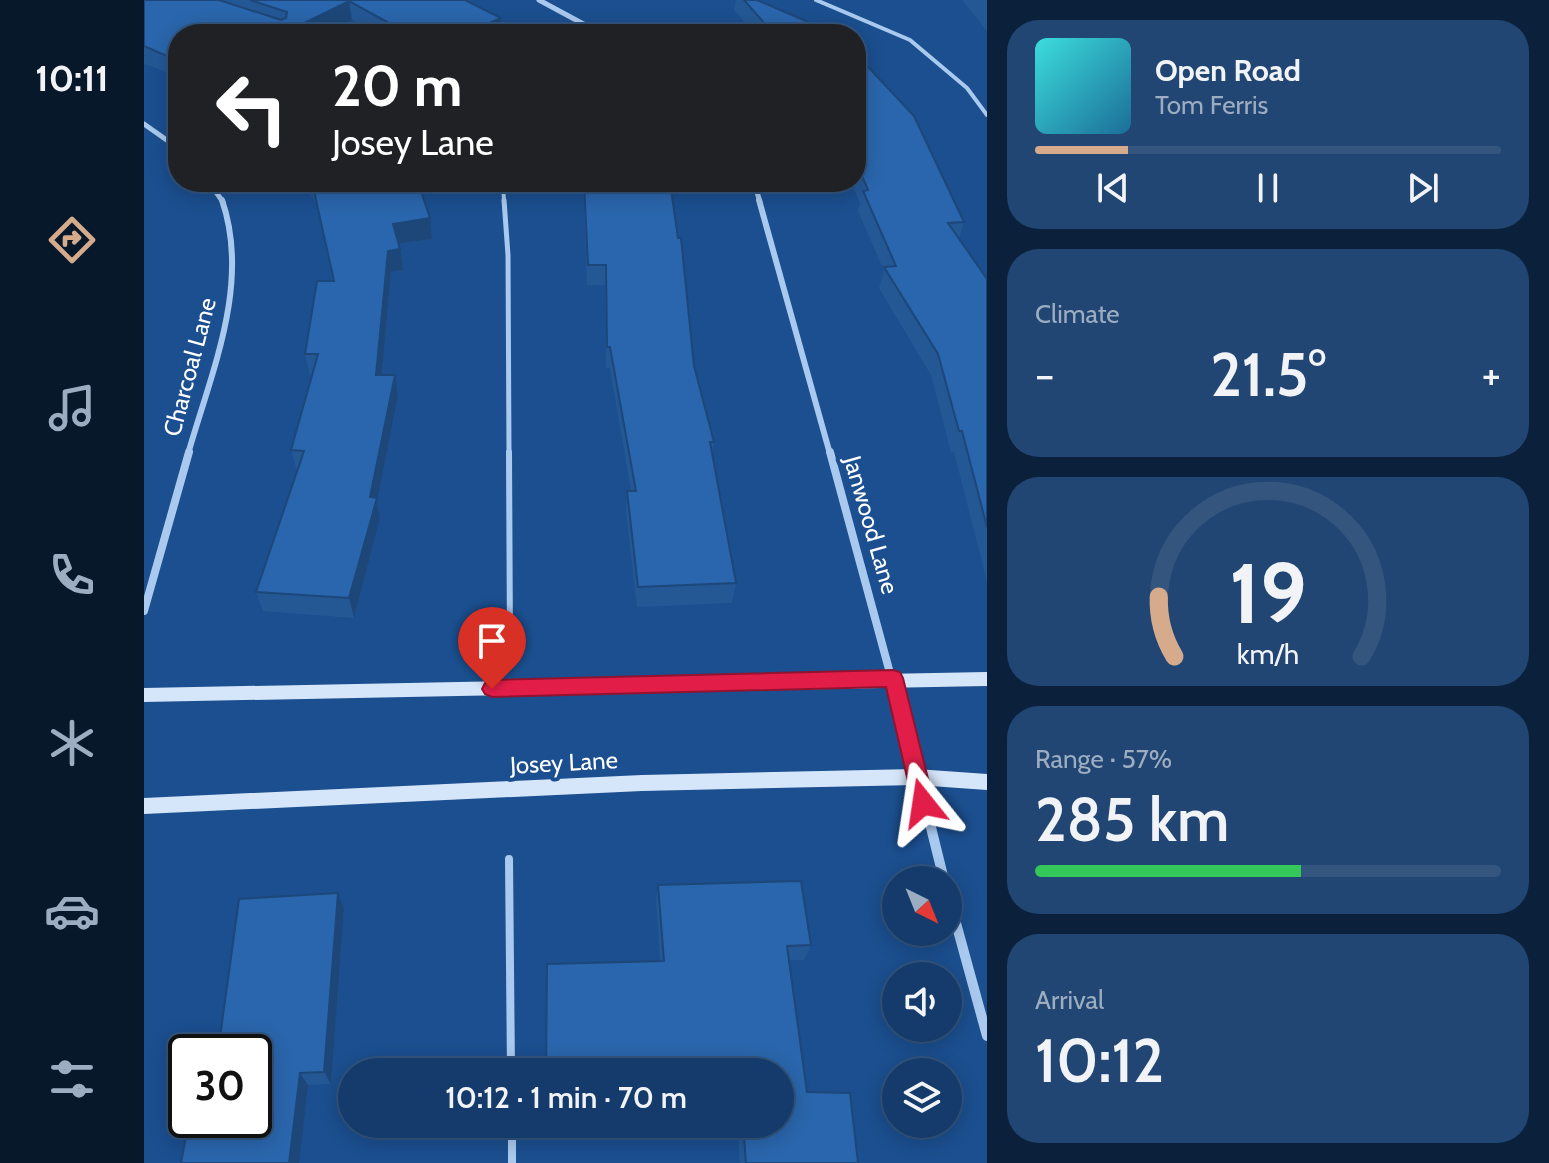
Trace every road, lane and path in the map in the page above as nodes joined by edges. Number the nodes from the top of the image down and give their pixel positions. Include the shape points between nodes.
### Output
1 (539, 0) edge
2 (816, 0) edge
3 (583, 24) edge
4 (987, 115) edge
5 (144, 124) edge
6 (168, 141) edge
7 (216, 192) edge
8 (504, 192) edge
9 (757, 192) edge
10 (144, 611) edge
11 (510, 645) dead end
12 (893, 678) junction
13 (987, 679) edge
14 (144, 695) edge
15 (916, 777) junction
16 (987, 782) edge
17 (144, 806) edge
18 (509, 859) dead end
19 (940, 866) edge
20 (962, 945) edge
21 (987, 1036) edge
22 (511, 1058) edge
23 (512, 1138) edge
24 (512, 1163) edge

1 - 3 street
2 - 4 lane via 910,40 967,88
5 - 6 street
7 - 10 street, Charcoal Lane via 233,237 231,301
8 - 11 lane
9 - 12 street, Janwood Lane
12 - 13 main road
12 - 14 main road
12 - 15 street, Janwood Lane
15 - 16 main road, Josey Lane
15 - 17 main road, Josey Lane via 642,783
15 - 19 street, Janwood Lane
18 - 22 lane
20 - 21 street
23 - 24 lane

